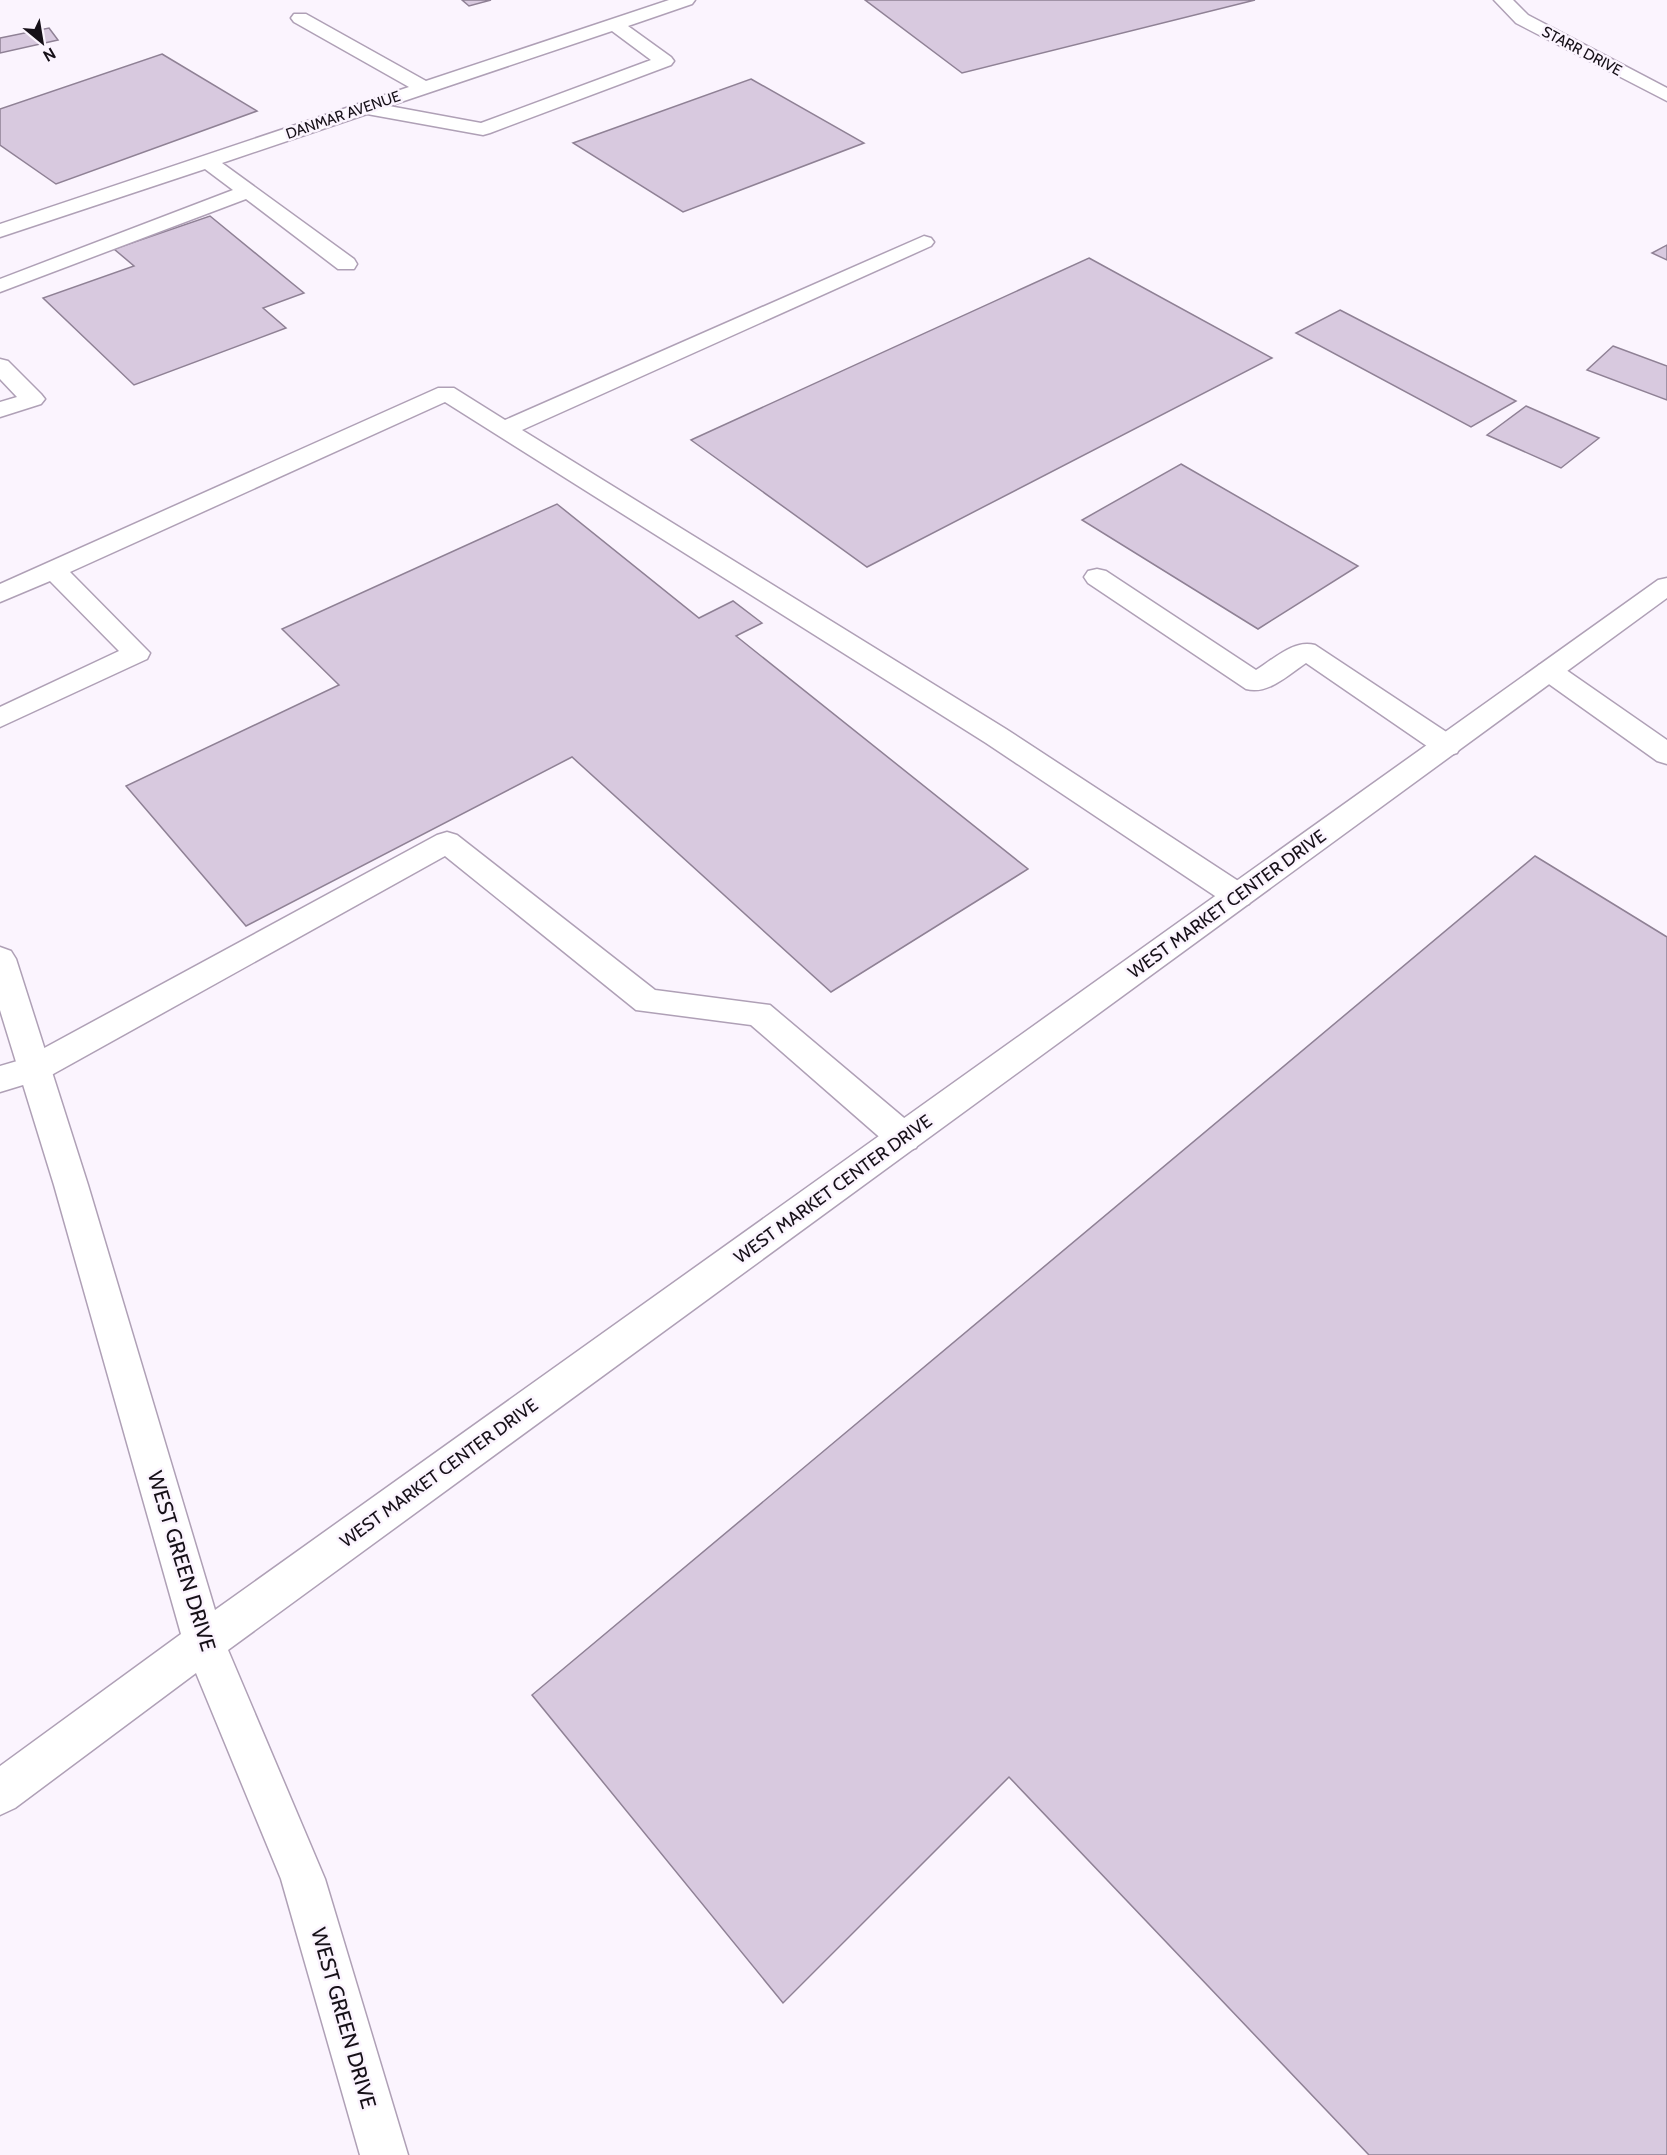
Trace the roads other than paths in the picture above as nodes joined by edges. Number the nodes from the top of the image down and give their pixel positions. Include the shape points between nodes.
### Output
1 (686, 0) edge
2 (1503, 0) edge
3 (300, 18) dead end
4 (614, 24) junction
5 (424, 88) junction
6 (1667, 96) edge
7 (366, 108) junction
8 (207, 161) junction
9 (248, 191) junction
10 (0, 231) edge
11 (924, 242) dead end
12 (346, 264) dead end
13 (0, 286) edge
14 (0, 366) edge
15 (0, 410) edge
16 (504, 429) junction
17 (53, 570) junction
18 (1097, 577) dead end
19 (1667, 586) edge
20 (0, 594) edge
21 (1550, 671) junction
22 (0, 718) edge
23 (1447, 746) junction
24 (1667, 754) edge
25 (1238, 896) junction
26 (0, 959) edge
27 (34, 1069) junction
28 (0, 1079) edge
29 (904, 1138) junction
30 (204, 1642) junction
31 (0, 1793) edge
32 (384, 2155) edge

1 - 4 main road, DANMAR AVENUE
2 - 6 main road, STARR DRIVE via 1522,19
3 - 5 main road
4 - 5 main road, DANMAR AVENUE
4 - 7 main road via 665,61 483,129
5 - 7 main road, DANMAR AVENUE
7 - 8 main road, DANMAR AVENUE
8 - 9 main road
8 - 10 main road, DANMAR AVENUE
9 - 12 main road
9 - 13 main road
11 - 16 main road
14 - 15 main road via 33,399
16 - 17 main road via 446,393
16 - 25 main road via 996,736
17 - 20 main road
17 - 22 main road via 137,653
18 - 23 main road via 1256,683 1306,651
19 - 21 main road, WEST MARKET CENTER DRIVE
21 - 23 main road, WEST MARKET CENTER DRIVE
21 - 24 main road
23 - 25 main road, WEST MARKET CENTER DRIVE
25 - 29 main road, WEST MARKET CENTER DRIVE
26 - 27 main road, WEST GREEN DRIVE
27 - 28 main road
27 - 29 main road via 447,842 647,1001 759,1014
27 - 30 main road, WEST GREEN DRIVE
29 - 30 main road, WEST MARKET CENTER DRIVE
30 - 31 main road, WEST MARKET CENTER DRIVE
30 - 32 main road, WEST GREEN DRIVE via 303,1879

